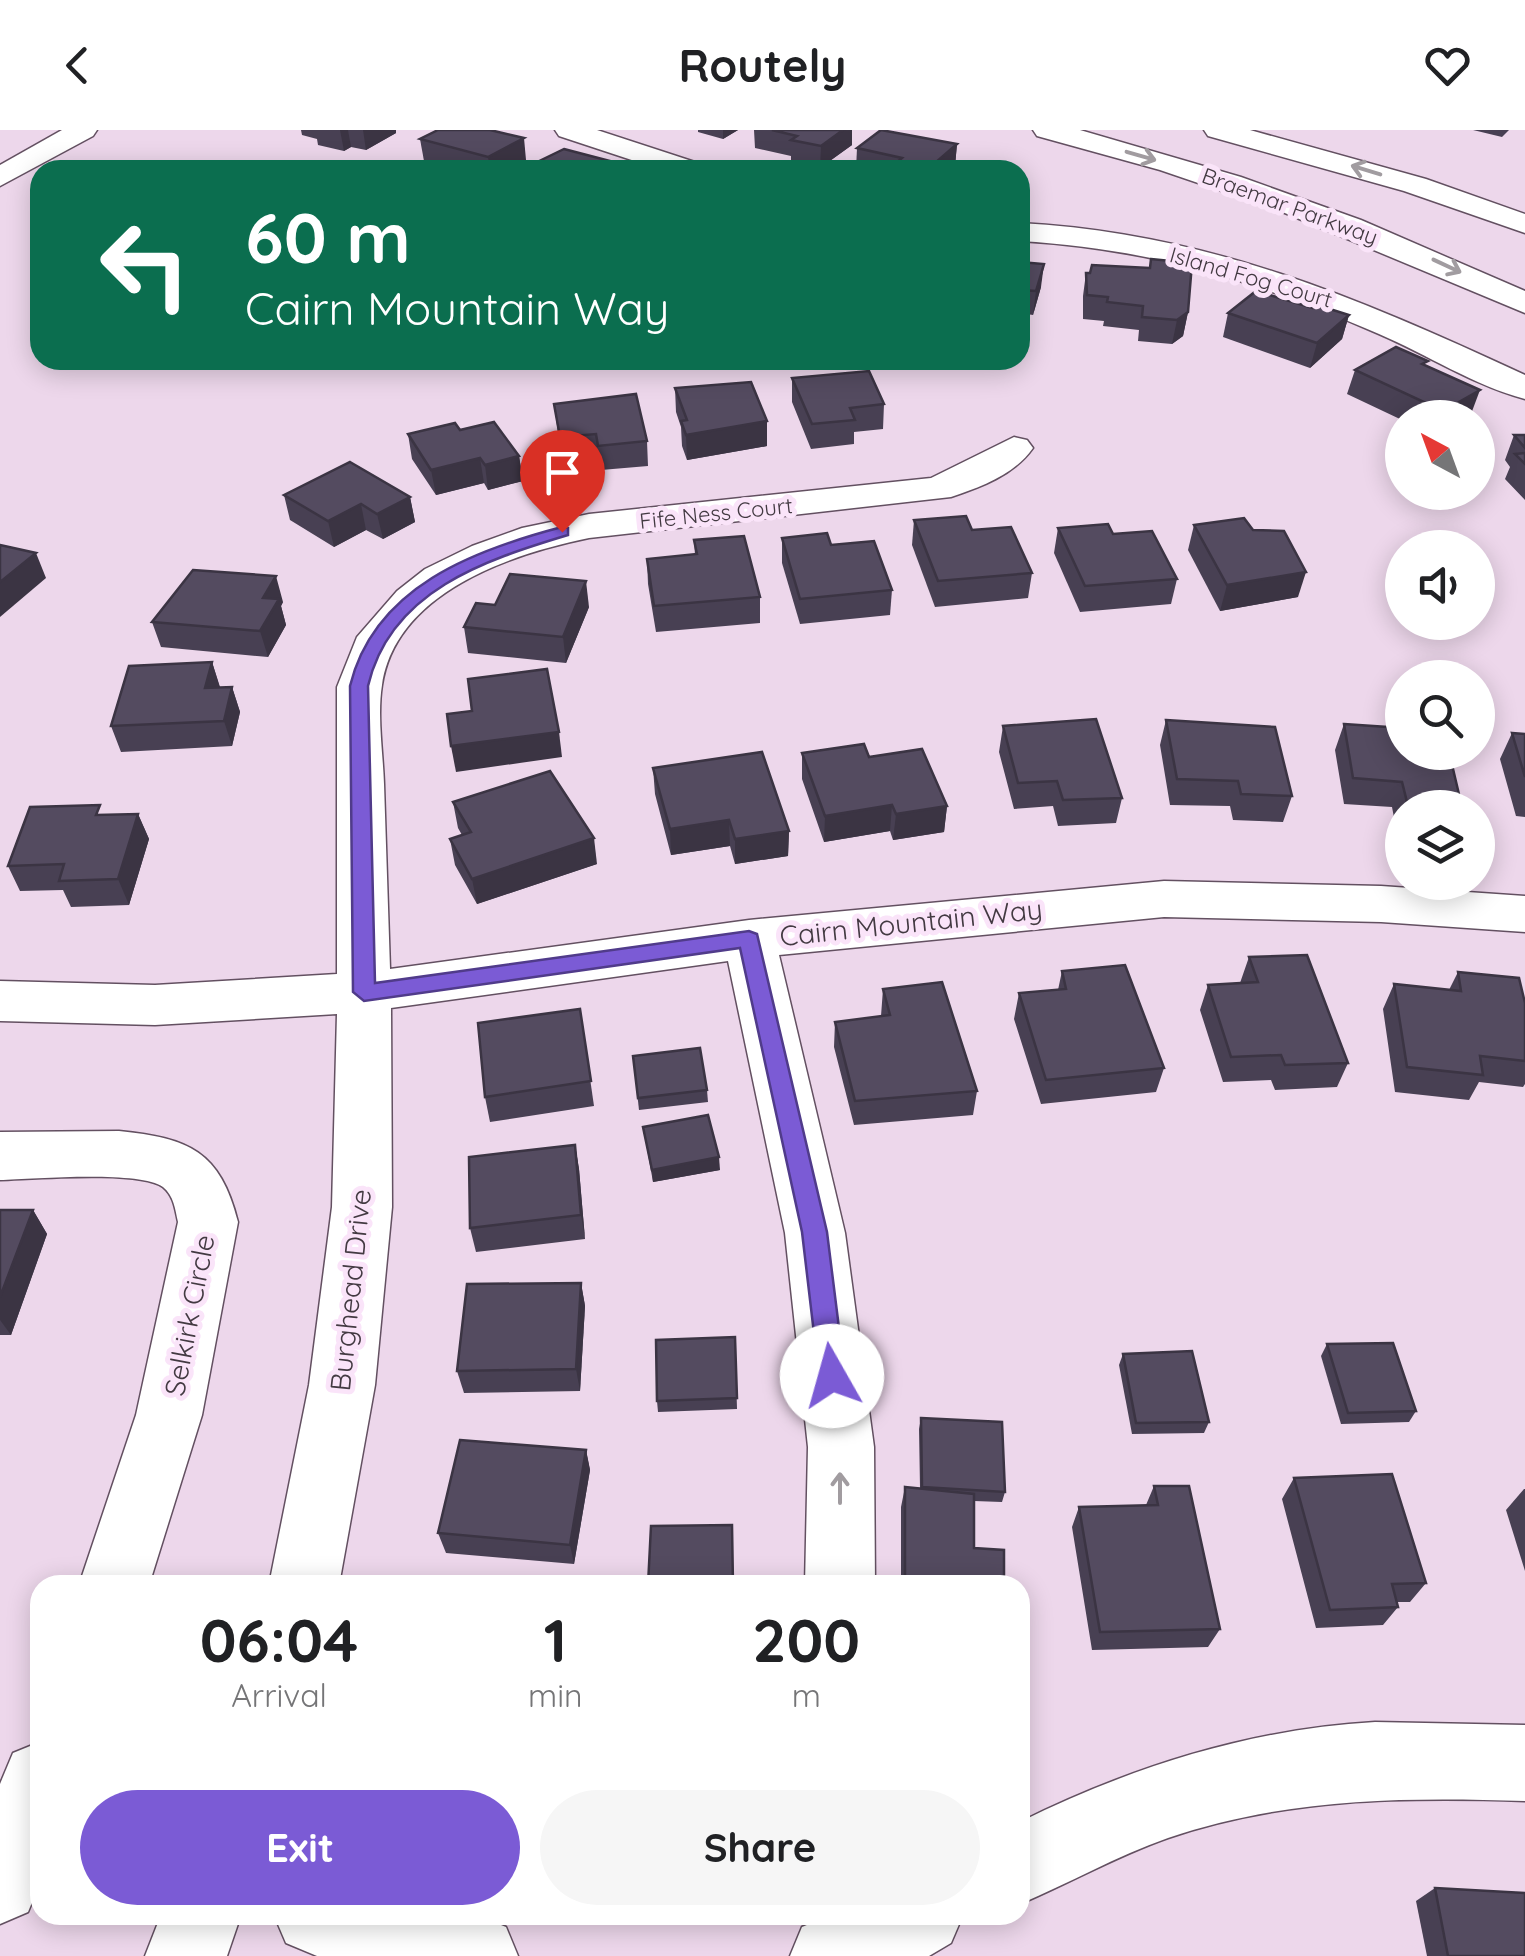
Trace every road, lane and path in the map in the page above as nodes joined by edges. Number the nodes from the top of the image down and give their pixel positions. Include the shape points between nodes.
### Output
1 (83, 130) edge
2 (569, 130) edge
3 (1047, 130) edge
4 (1218, 130) edge
5 (660, 160) edge
6 (0, 176) edge
7 (1525, 224) edge
8 (1030, 233) edge
9 (1525, 303) edge
10 (1525, 388) edge
11 (1014, 448) dead end
12 (1525, 914) edge
13 (749, 939) junction
14 (364, 992) junction
15 (0, 1000) edge
16 (0, 1156) edge
17 (117, 1575) edge
18 (306, 1575) edge
19 (840, 1575) edge
20 (1525, 1762) edge
21 (30, 1806) edge
22 (1030, 1859) edge
23 (0, 1884) edge
24 (197, 1925) edge
25 (354, 1925) edge
26 (186, 1956) edge
27 (477, 1956) edge

1 - 6 street
2 - 5 street
3 -> 9 street, Braemar Parkway via 1271,196
7 -> 4 street, Braemar Parkway via 1415,185
8 - 10 street, Island Fog Court via 1140,246 1296,286
11 - 14 street, Fife Ness Court via 971,478 936,489 536,537 486,554 412,600 379,637 359,686
12 - 13 street, Cairn Mountain Way via 1164,899
13 - 14 street, Cairn Mountain Way
19 -> 13 street via 841,1447 814,1232
14 - 15 street, Cairn Mountain Way via 155,1005
14 - 18 street, Burghead Drive via 362,1207 342,1385
16 - 17 street, Selkirk Circle via 148,1156 181,1168 201,1192 208,1222 169,1415
20 - 22 street via 1326,1764 1215,1786 1097,1824
21 - 23 street
24 - 26 street
25 - 27 street

